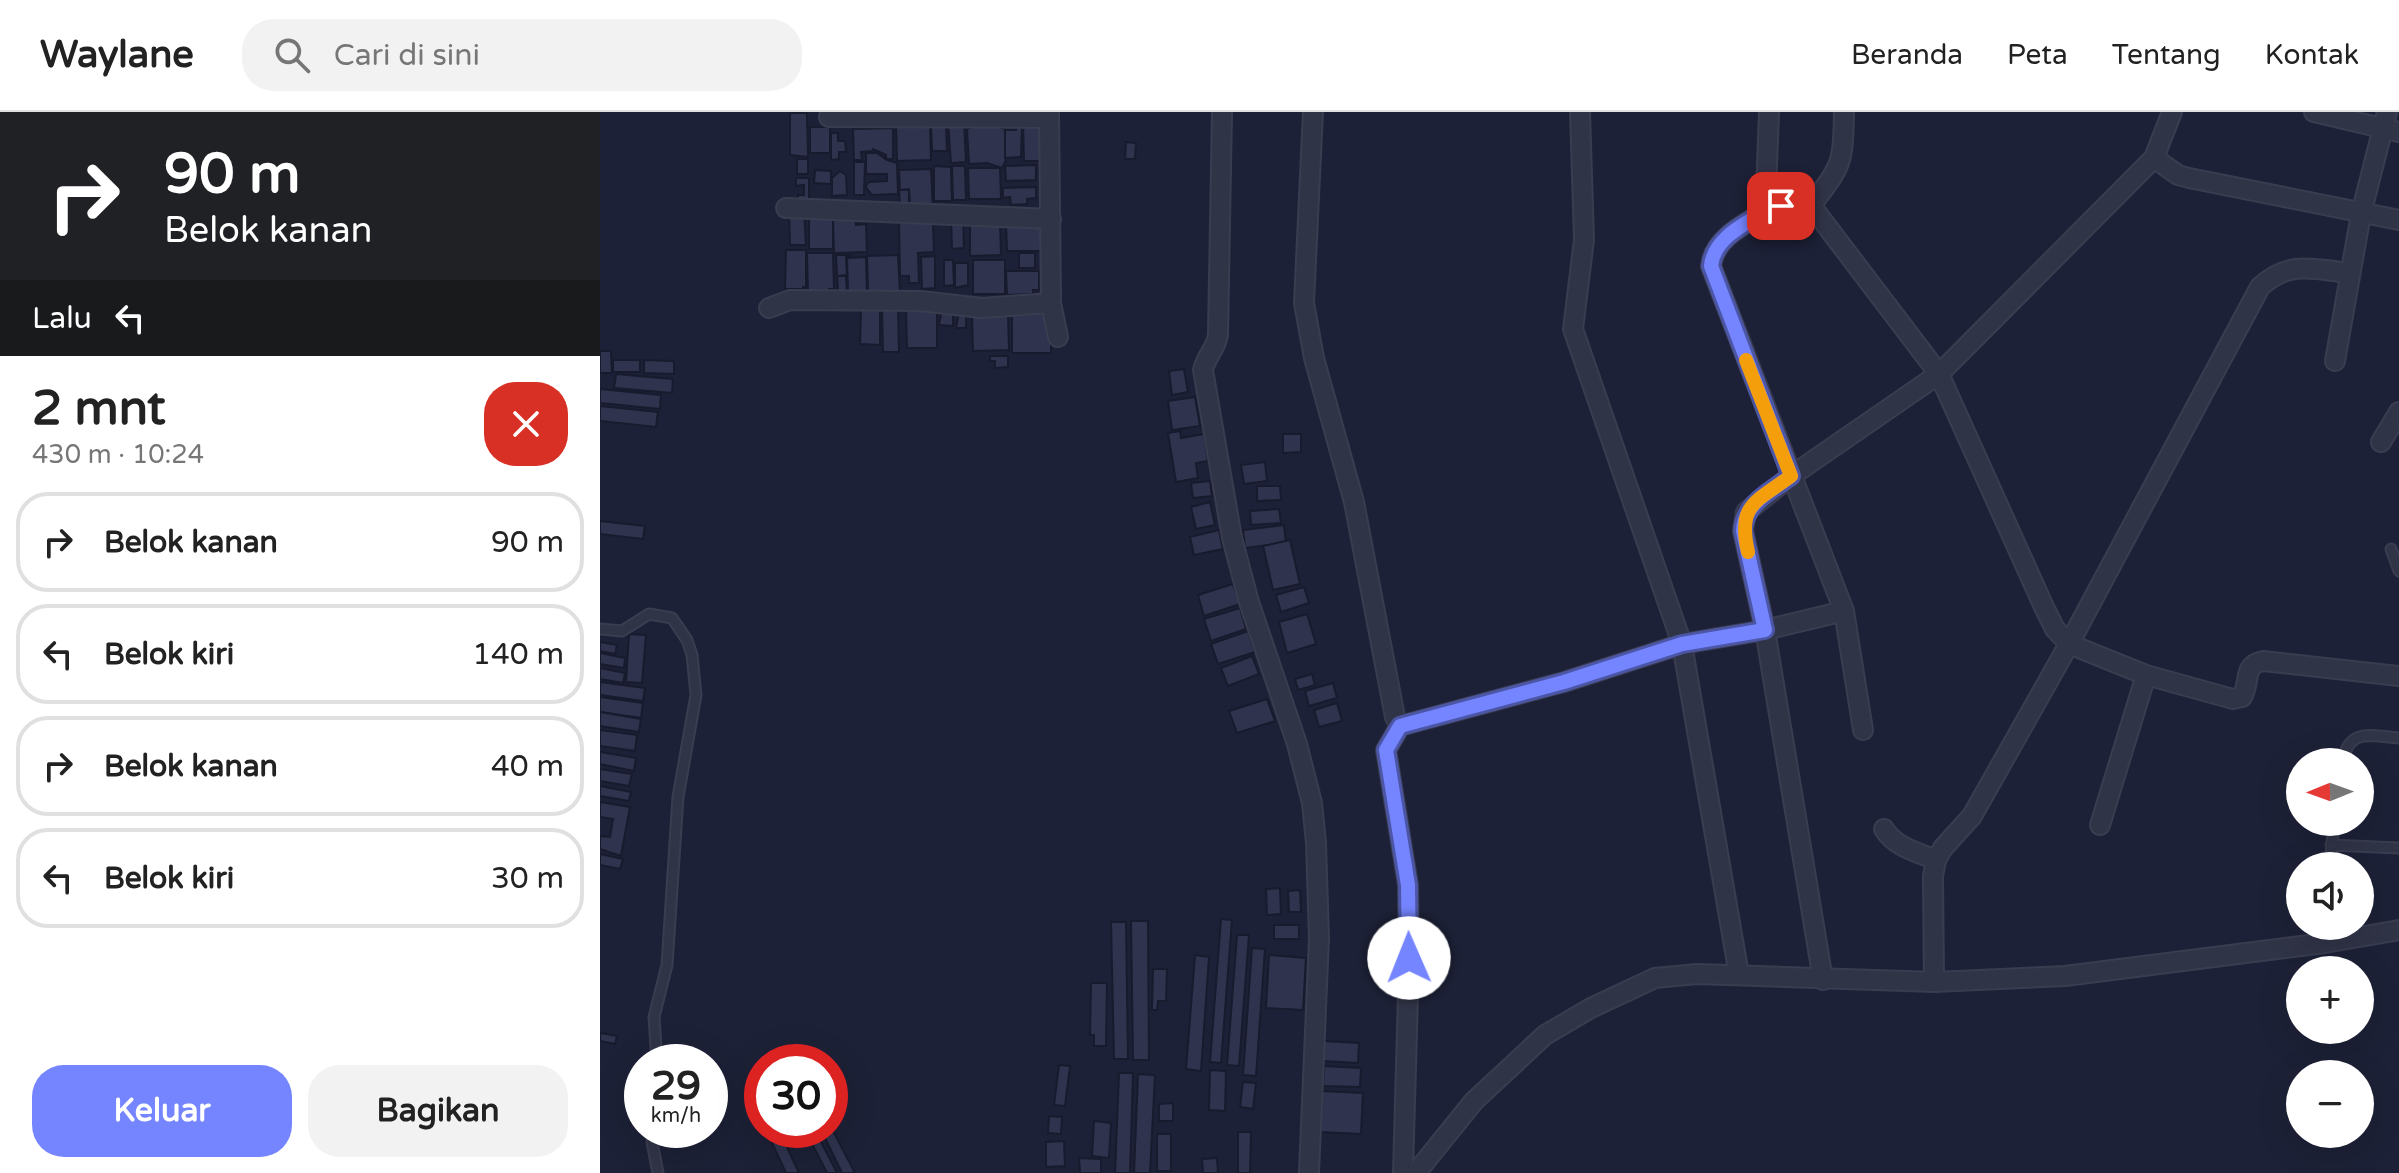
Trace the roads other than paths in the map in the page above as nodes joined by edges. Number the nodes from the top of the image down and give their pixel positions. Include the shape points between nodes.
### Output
1 (1222, 112) edge
2 (1313, 112) edge
3 (1580, 112) edge
4 (1769, 112) edge
5 (1844, 112) edge
6 (2172, 112) edge
7 (2314, 112) edge
8 (1049, 115) edge
9 (829, 117) dead end
10 (2389, 124) edge
11 (2154, 158) junction
12 (1776, 205) junction
13 (1810, 207) junction
14 (786, 208) dead end
15 (2361, 214) junction
16 (1051, 219) junction
17 (2399, 220) edge
18 (2349, 273) junction
19 (1051, 303) junction
20 (769, 308) dead end
21 (1058, 337) dead end
22 (2335, 361) dead end
23 (1939, 374) junction
24 (2399, 412) edge
25 (2381, 442) dead end
26 (1791, 476) junction
27 (2391, 549) dead end
28 (2399, 571) edge
29 (1844, 611) junction
30 (600, 629) edge
31 (1765, 630) junction
32 (1682, 644) junction
33 (2069, 644) junction
34 (2146, 675) junction
35 (2399, 676) edge
36 (1400, 726) junction
37 (1863, 730) dead end
38 (2399, 738) edge
39 (2348, 748) edge
40 (2100, 825) dead end
41 (1884, 829) dead end
42 (2332, 836) edge
43 (2331, 845) junction
44 (2399, 848) edge
45 (2331, 852) edge
46 (1936, 860) junction
47 (2399, 930) edge
48 (2374, 932) edge
49 (2294, 940) edge
50 (1739, 975) junction
51 (1823, 980) junction
52 (1934, 982) junction
53 (656, 1044) edge
54 (653, 1148) edge
55 (658, 1173) edge
56 (1309, 1173) edge
57 (1403, 1173) edge
58 (1416, 1173) edge

1 - 56 street via 1218,335 1203,370 1236,551 1312,803 1319,938
2 - 36 street via 1304,303 1354,502
3 - 32 street via 1584,240 1573,329
4 - 12 street via 1766,192
5 - 13 street via 1840,167
6 - 11 street
7 - 10 street
8 - 9 street
8 - 16 street
10 - 15 street
11 - 15 street via 2178,175
11 - 23 street
12 - 13 street
12 - 26 street via 1720,242 1711,266
13 - 23 street
14 - 16 street
15 - 17 street
15 - 18 street
16 - 19 street
18 - 22 street
18 - 33 street via 2285,269 2260,287
19 - 20 street via 982,308 920,301 790,300
19 - 21 street
23 - 26 street
23 - 33 street via 2044,607
24 - 25 street
26 - 29 street
26 - 31 street via 1753,504 1743,521
27 - 28 lane
29 - 31 street
29 - 37 street
30 - 53 lane via 622,631 649,614 672,618 692,655 696,695 678,797 667,965 654,1017
31 - 32 street
31 - 51 street
32 - 36 street
32 - 50 street
33 - 34 street
33 - 46 street via 1972,816
34 - 35 street via 2233,699 2247,690 2248,669 2263,661
34 - 40 street
36 - 57 street via 1386,750 1408,885
38 - 39 lane via 2362,735
41 - 46 street via 1898,844
42 - 43 lane
43 - 44 lane
43 - 45 lane
46 - 52 street
47 - 48 street
49 - 52 street via 2065,976
50 - 51 street
50 - 58 street via 1655,978 1545,1035 1474,1101
51 - 52 street
54 - 55 lane

